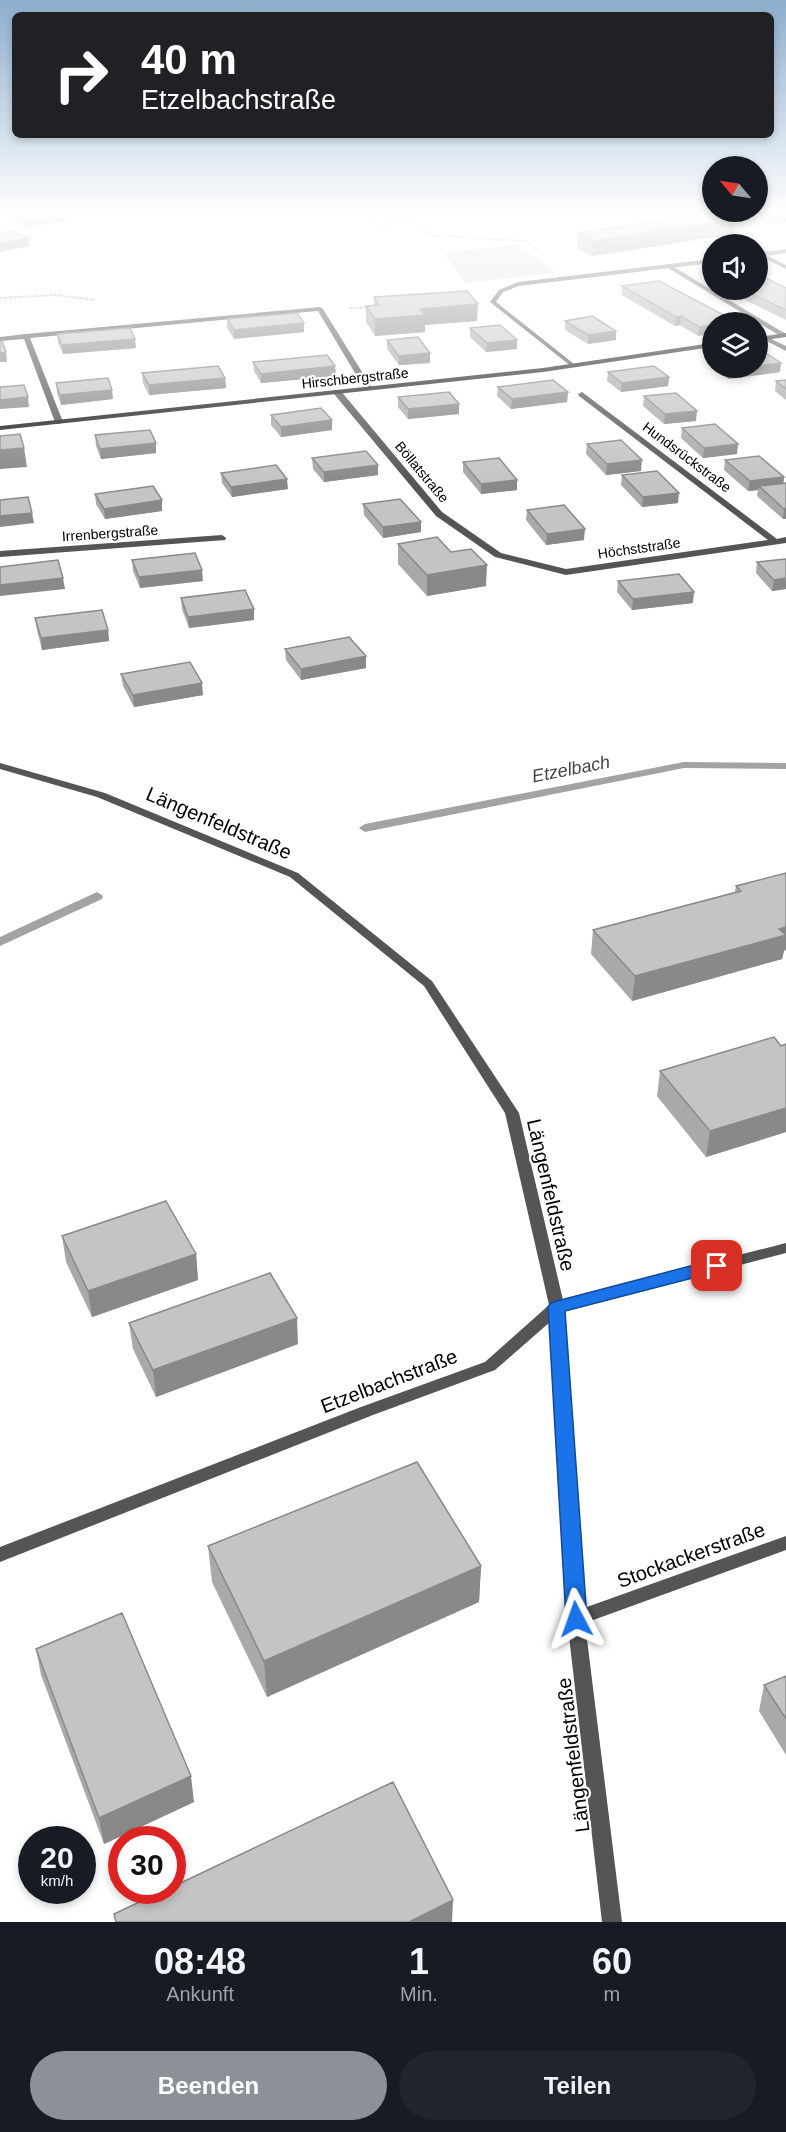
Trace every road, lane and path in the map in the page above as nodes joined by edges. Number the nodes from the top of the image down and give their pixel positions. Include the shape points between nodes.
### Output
1 (495, 303) edge
2 (730, 303) edge
3 (378, 307) edge
4 (320, 309) junction
5 (785, 335) edge
6 (26, 336) junction
7 (768, 338) edge
8 (0, 339) edge
9 (768, 342) edge
10 (702, 346) edge
11 (786, 349) edge
12 (572, 365) junction
13 (368, 388) junction
14 (337, 392) junction
15 (582, 393) dead end
16 (59, 422) junction
17 (0, 428) edge
18 (222, 538) dead end
19 (786, 540) edge
20 (776, 542) junction
21 (0, 554) edge
22 (498, 555) joint
23 (0, 766) edge
24 (786, 1248) edge
25 (557, 1307) junction
26 (786, 1543) edge
27 (0, 1555) edge
28 (576, 1619) junction
29 (612, 1922) edge

1 - 12 street
2 - 5 street
3 - 4 path
4 - 6 street
4 - 13 street
5 - 7 street
6 - 8 street
6 - 16 street
9 - 11 street
10 - 12 street, Hirschbergstraße
12 - 13 street, Hirschbergstraße
13 - 14 street, Hirschbergstraße
14 - 16 street, Hirschbergstraße
14 - 22 street, Böllatstraße via 439,514
15 - 20 street, Hundsrückstraße
16 - 17 street, Hirschbergstraße
18 - 21 street, Irrenbergstraße
19 - 20 street, Höchststraße
20 - 22 street, Höchststraße via 566,572
23 - 25 street, Längenfeldstraße via 101,795 294,875 428,984 512,1113
24 - 25 street, Etzelbachstraße
25 - 27 street, Etzelbachstraße via 490,1366
25 - 28 street, Längenfeldstraße
26 - 28 street, Stockackerstraße
28 - 29 street, Längenfeldstraße

